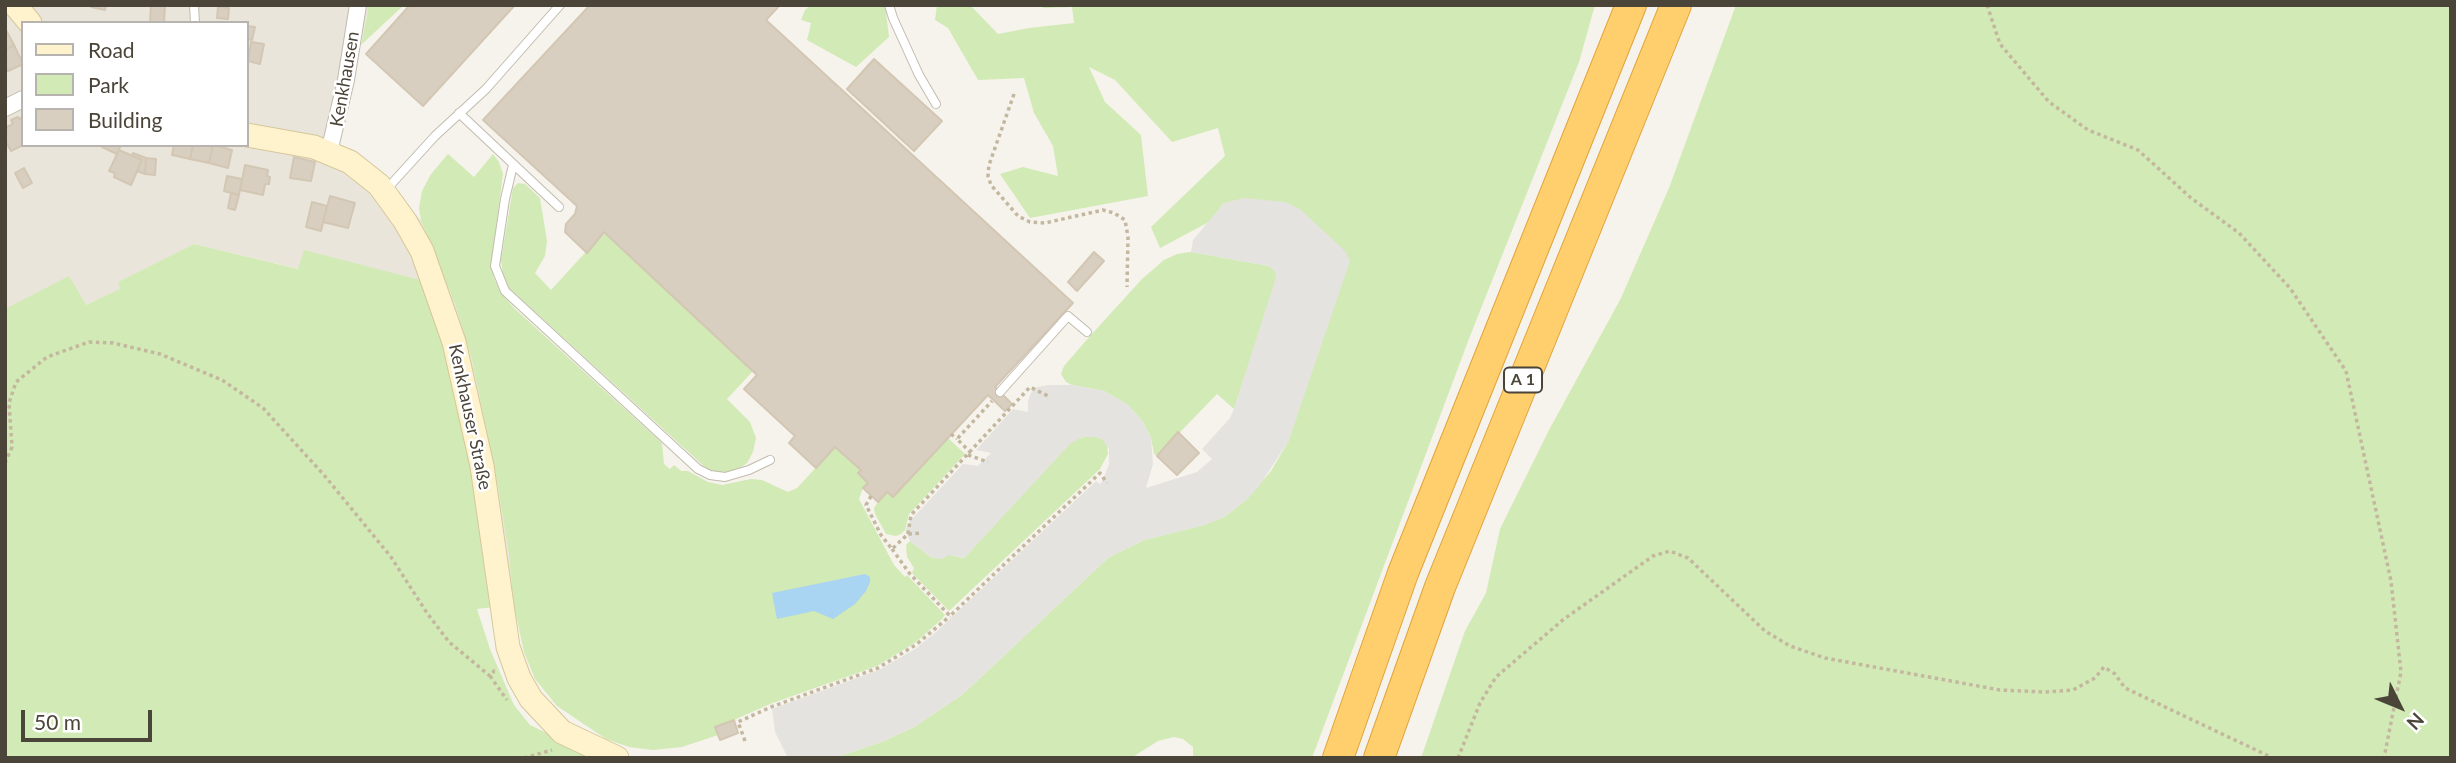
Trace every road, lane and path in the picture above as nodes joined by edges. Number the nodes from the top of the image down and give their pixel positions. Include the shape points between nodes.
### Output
1 (15, 5) edge
2 (358, 5) edge
3 (560, 5) edge
4 (889, 5) edge
5 (1631, 5) edge
6 (1676, 5) edge
7 (1987, 5) edge
8 (28, 21) edge
9 (1014, 94) dead end
10 (21, 100) edge
11 (936, 104) dead end
12 (5, 108) edge
13 (459, 113) junction
14 (248, 135) edge
15 (329, 152) junction
16 (513, 165) junction
17 (385, 191) junction
18 (559, 208) dead end
19 (1127, 287) dead end
20 (1087, 332) dead end
21 (1000, 392) dead end
22 (1048, 396) dead end
23 (993, 400) dead end
24 (951, 434) dead end
25 (957, 439) junction
26 (969, 454) junction
27 (770, 460) dead end
28 (988, 462) dead end
29 (5, 463) edge
30 (1107, 483) dead end
31 (871, 496) dead end
32 (922, 533) dead end
33 (908, 534) junction
34 (892, 549) junction
35 (950, 616) junction
36 (514, 665) junction
37 (745, 741) dead end
38 (617, 758) edge
39 (1338, 758) edge
40 (1379, 758) edge
41 (1458, 758) edge
42 (2273, 758) edge
43 (2384, 758) edge

1 - 8 street
2 - 15 street, Kenkhausen
3 - 13 lane
4 - 11 lane
5 - 39 highway, A 1 via 1403,573
6 - 40 highway, A 1 via 1440,587
7 - 43 path via 2000,44 2049,102 2088,130 2138,150 2239,233 2290,288 2346,371 2391,582 2401,672
9 - 19 path via 989,164 991,185 1018,216 1030,222 1103,210 1125,220
10 - 12 street
13 - 16 lane
13 - 17 lane
14 - 15 street, Kenkhauser Straße
15 - 17 street, Kenkhauser Straße via 357,166
16 - 18 lane
16 - 27 lane via 495,266 505,291 704,472 725,477
17 - 36 street, Kenkhauser Straße via 422,251 454,342 482,466
20 - 21 lane via 1068,316
22 - 26 path via 1030,387
23 - 25 path
24 - 25 path
25 - 26 path
26 - 28 path
26 - 33 path via 911,515
29 - 36 path via 12,447 9,403 16,382 47,357 89,342 160,354 222,380 263,408 391,557 449,642 490,676
30 - 35 path via 1100,473
31 - 34 path via 866,505
32 - 33 path
33 - 34 path
34 - 35 path
35 - 37 path via 917,645 878,668 738,722
36 - 38 street, Kenkhauser Straße via 531,699 562,732
41 - 42 path via 1479,704 1496,677 1564,619 1653,556 1670,551 1688,558 1765,631 1790,646 1825,658 2000,690 2073,690 2104,667 2125,688

